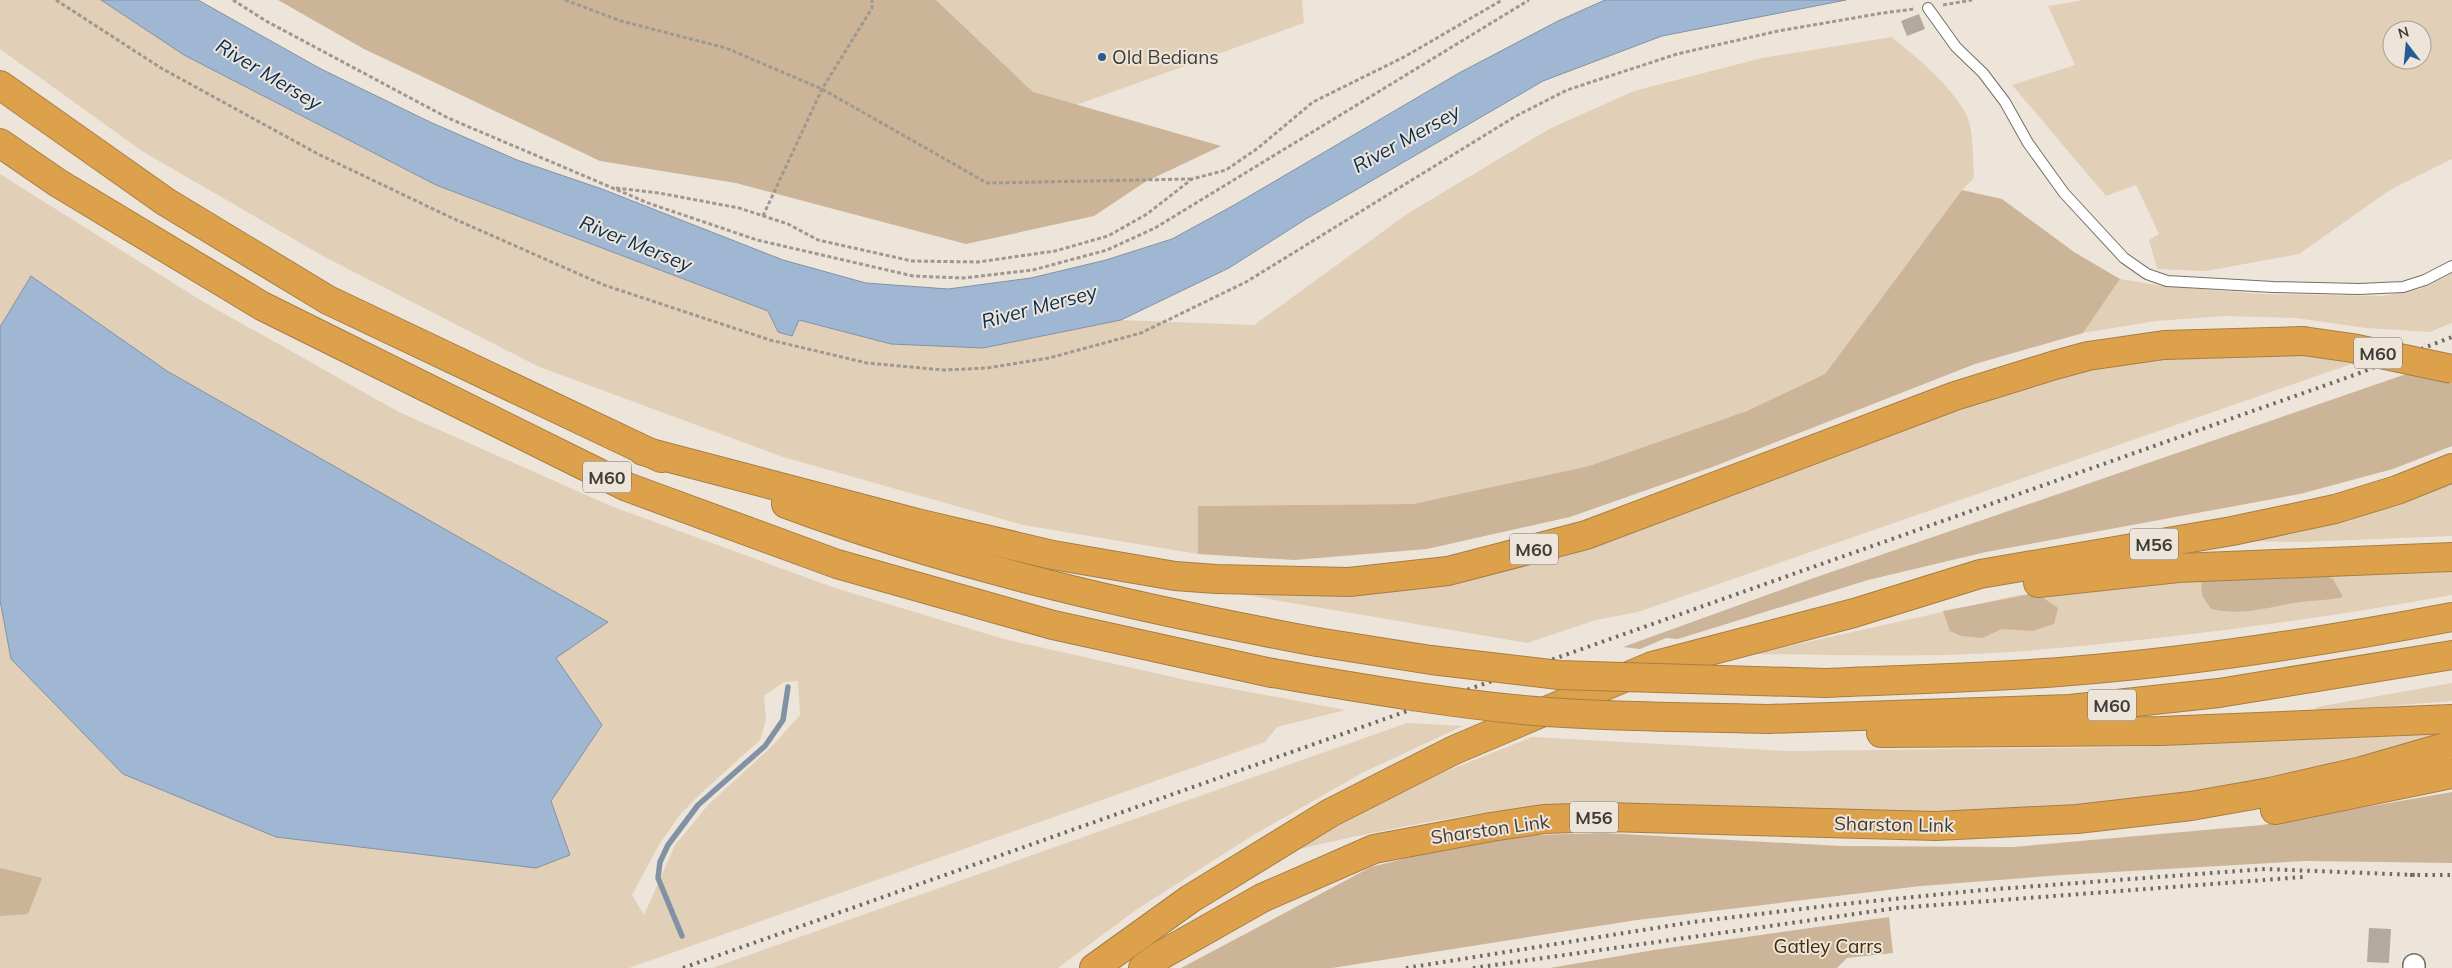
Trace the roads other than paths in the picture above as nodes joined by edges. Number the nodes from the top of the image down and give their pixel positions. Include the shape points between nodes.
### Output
1 (1928, 8) road end
2 (0, 85) edge
3 (0, 143) edge
4 (2452, 266) edge
5 (2452, 369) edge
6 (643, 451) junction
7 (2452, 468) edge
8 (2452, 556) edge
9 (1854, 613) junction
10 (2452, 617) edge
11 (2452, 655) edge
12 (1768, 719) junction
13 (2452, 719) edge
14 (2452, 745) edge
15 (2452, 774) edge
16 (2077, 819) junction
17 (1094, 968) edge
18 (1143, 968) edge

1 - 4 lane via 1956,47 1984,73 2064,193 2124,258 2147,274 2167,281 2360,289 2403,287
2 - 6 highway, M60 via 166,202 328,300
3 - 12 highway, M60, bridge via 58,183 262,306 627,487 846,567 1053,625 1272,673 1388,693 1522,710
5 - 6 highway, M60, bridge via 2304,341 2164,345 2088,356 1946,399 1586,535 1448,571 1349,582 1183,576 1062,556
6 - 10 highway, M60, bridge via 854,530 963,563 1190,618 1317,642 1559,675 1825,683 2071,671 2303,644
7 - 9 highway, M56 via 2397,490 2335,509 2232,531 1980,574
8 - 9 highway via 2113,573 1998,588
9 - 17 highway, M56 via 1652,666 1438,758 1330,813 1246,863
11 - 12 highway, M60 via 2219,693 2070,709
12 - 13 highway, M60 via 1878,733 2152,731
14 - 16 highway, M56 via 2362,771 2270,792 2191,806
15 - 16 highway, M56 via 2275,810 2172,824
16 - 18 highway, Sharston Link / M56 via 1936,826 1605,817 1544,819 1491,827 1374,849 1262,898

